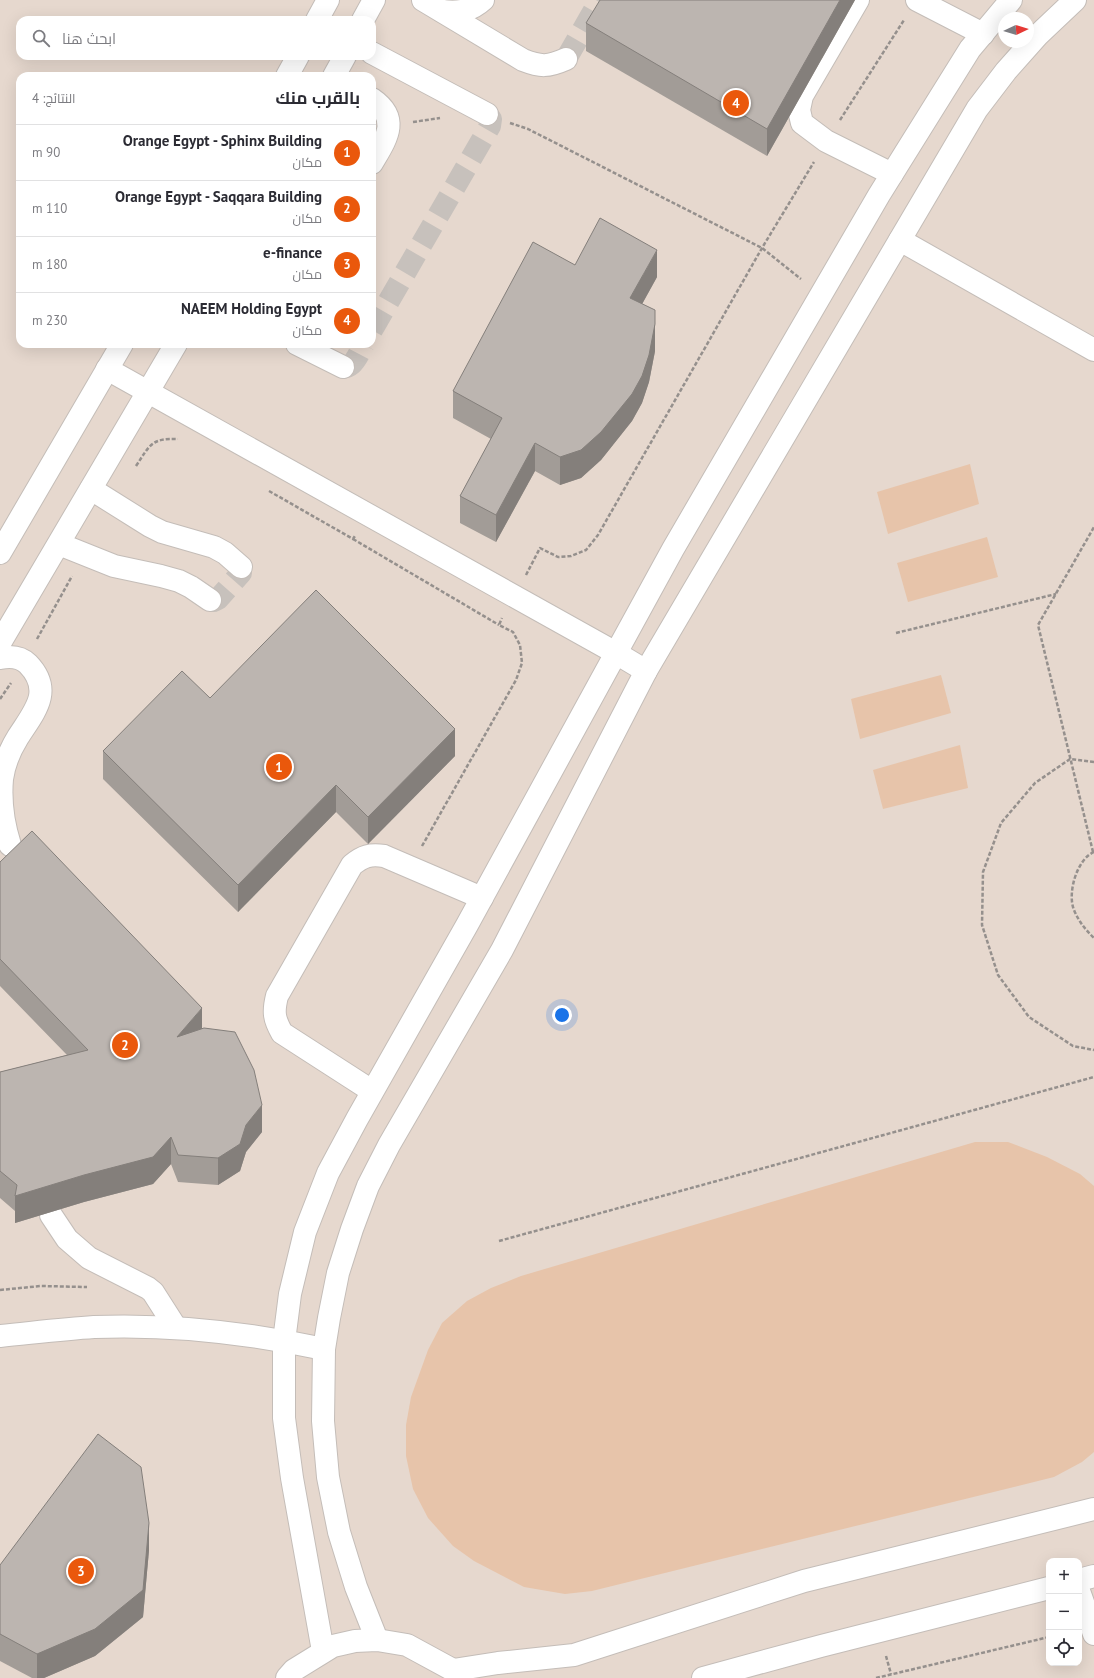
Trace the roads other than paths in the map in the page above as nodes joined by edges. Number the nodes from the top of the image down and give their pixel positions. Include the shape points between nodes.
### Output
1 (328, 0) edge
2 (374, 0) edge
3 (423, 0) edge
4 (483, 0) edge
5 (858, 0) edge
6 (917, 0) edge
7 (1011, 0) edge
8 (1075, 0) edge
9 (442, 11) junction
10 (319, 16) edge
11 (365, 16) edge
12 (982, 34) junction
13 (376, 55) edge
14 (566, 59) tunnel mouth
15 (296, 60) edge
16 (343, 60) edge
17 (289, 72) edge
18 (337, 72) edge
19 (376, 102) edge
20 (487, 114) dead end
21 (376, 156) edge
22 (892, 174) junction
23 (900, 240) junction
24 (120, 348) edge
25 (174, 348) edge
26 (305, 348) edge
27 (1094, 350) edge
28 (343, 367) dead end
29 (107, 369) junction
30 (148, 392) junction
31 (91, 489) junction
32 (59, 544) junction
33 (0, 554) edge
34 (241, 567) dead end
35 (210, 600) dead end
36 (0, 643) edge
37 (616, 653) junction
38 (0, 658) edge
39 (646, 671) junction
40 (10, 845) dead end
41 (482, 898) junction
42 (372, 1091) junction
43 (51, 1215) dead end
44 (176, 1328) junction
45 (0, 1336) edge
46 (284, 1341) junction
47 (324, 1349) junction
48 (1094, 1509) edge
49 (1094, 1576) edge
50 (1082, 1579) edge
51 (1046, 1589) edge
52 (1080, 1594) edge
53 (1094, 1634) edge
54 (378, 1640) junction
55 (323, 1651) junction
56 (455, 1674) edge
57 (287, 1678) edge
58 (703, 1678) edge

1 - 10 street
2 - 11 street
3 - 9 street
4 - 9 street via 466,11
5 - 22 street via 802,96 799,110 802,123 826,141
6 - 12 street
7 - 12 street
8 - 23 street via 1038,35 977,109
9 - 14 street via 537,66 552,65
12 - 22 street
13 - 20 street
15 - 17 street
16 - 18 street
19 - 21 street via 383,108 389,127
22 - 37 street via 673,549
23 - 27 street
23 - 39 street
24 - 29 street
25 - 30 street
26 - 28 street
29 - 30 street
29 - 33 street
30 - 31 street
30 - 37 street
31 - 32 street
31 - 34 street via 162,532 214,547
32 - 35 street via 114,566 178,581
32 - 36 street
37 - 39 street
37 - 41 street
38 - 40 street via 9,656 25,661 36,673 41,689 38,705 7,758 2,780 0,802 3,824
39 - 47 street via 502,950 368,1186 338,1273
41 - 42 street
41 - 42 street via 384,856 373,854 361,858 352,865 277,996 274,1009 276,1022 282,1034
42 - 46 street via 328,1172 305,1232 290,1294
43 - 44 street via 67,1239 89,1258 153,1292
44 - 45 street via 94,1327
44 - 46 street
46 - 47 street
46 - 55 street via 284,1418 292,1478
47 - 54 street via 323,1421 328,1477 339,1532 356,1587
48 - 56 street via 804,1581 574,1655 498,1663
49 - 50 street
51 - 58 street
52 - 53 street
54 - 55 street via 355,1641 332,1646
54 - 56 street via 407,1646
55 - 57 street via 294,1670

